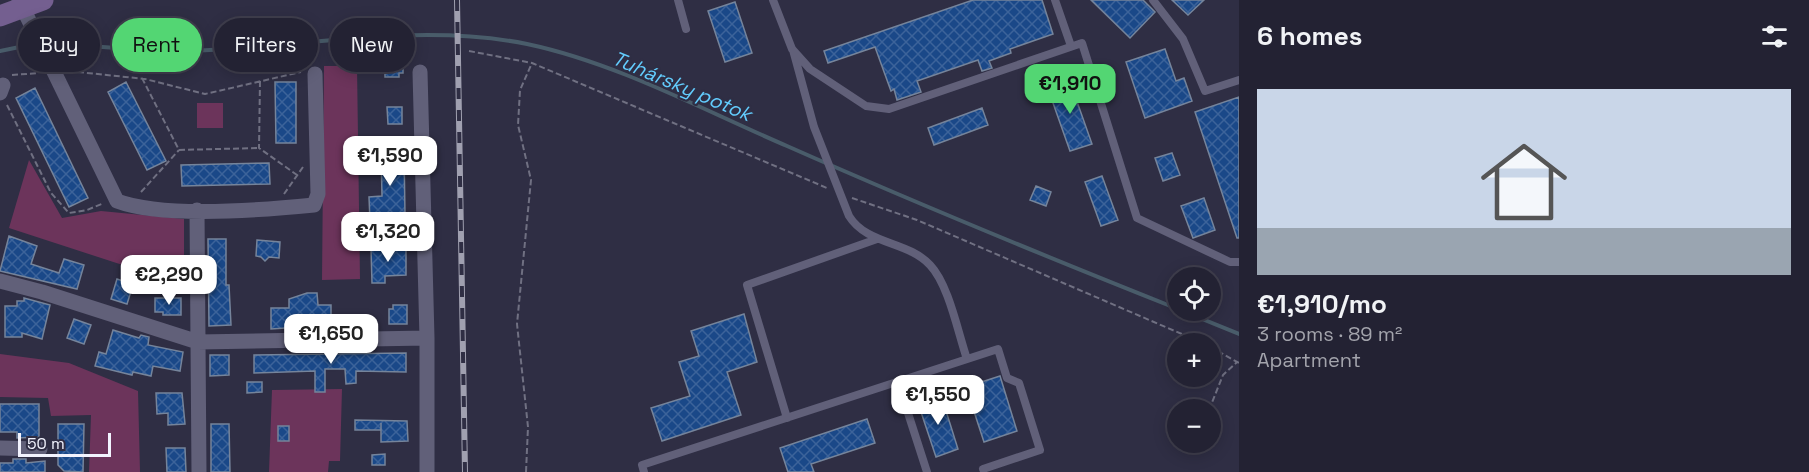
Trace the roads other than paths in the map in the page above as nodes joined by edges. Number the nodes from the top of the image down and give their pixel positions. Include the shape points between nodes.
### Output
1 (43, 0) edge
2 (678, 0) edge
3 (773, 0) edge
4 (1055, 0) edge
5 (1153, 0) edge
6 (21, 4) edge
7 (0, 16) edge
8 (686, 29) dead end
9 (1071, 46) junction
10 (792, 49) junction
11 (420, 72) dead end
12 (315, 74) road end
13 (1239, 80) edge
14 (196, 210) junction
15 (878, 239) junction
16 (1239, 262) edge
17 (0, 281) edge
18 (427, 338) junction
19 (198, 342) junction
20 (967, 359) junction
21 (898, 382) junction
22 (787, 418) junction
23 (0, 448) edge
24 (40, 449) dead end
25 (983, 469) dead end
26 (199, 472) edge
27 (427, 472) edge
28 (644, 472) edge
29 (927, 472) edge

1 - 6 street
2 - 8 lane
3 - 10 lane
4 - 9 lane
5 - 13 lane via 1183,39 1205,91
6 - 7 street
6 - 14 street via 117,201 136,208
9 - 10 lane via 889,109 866,106 810,69
9 - 16 lane via 1082,43 1137,218 1230,262
10 - 15 lane via 834,183 856,226
11 - 18 street
12 - 14 street via 318,194 314,205
14 - 19 street
15 - 20 lane via 916,254 931,266 942,284
15 - 22 lane via 747,285
17 - 19 street
18 - 19 street
18 - 27 street
19 - 26 street
20 - 21 lane
20 - 25 lane via 998,350 1007,378 1019,383 1040,450
21 - 22 lane
21 - 29 lane
22 - 28 lane via 642,465
23 - 24 street

